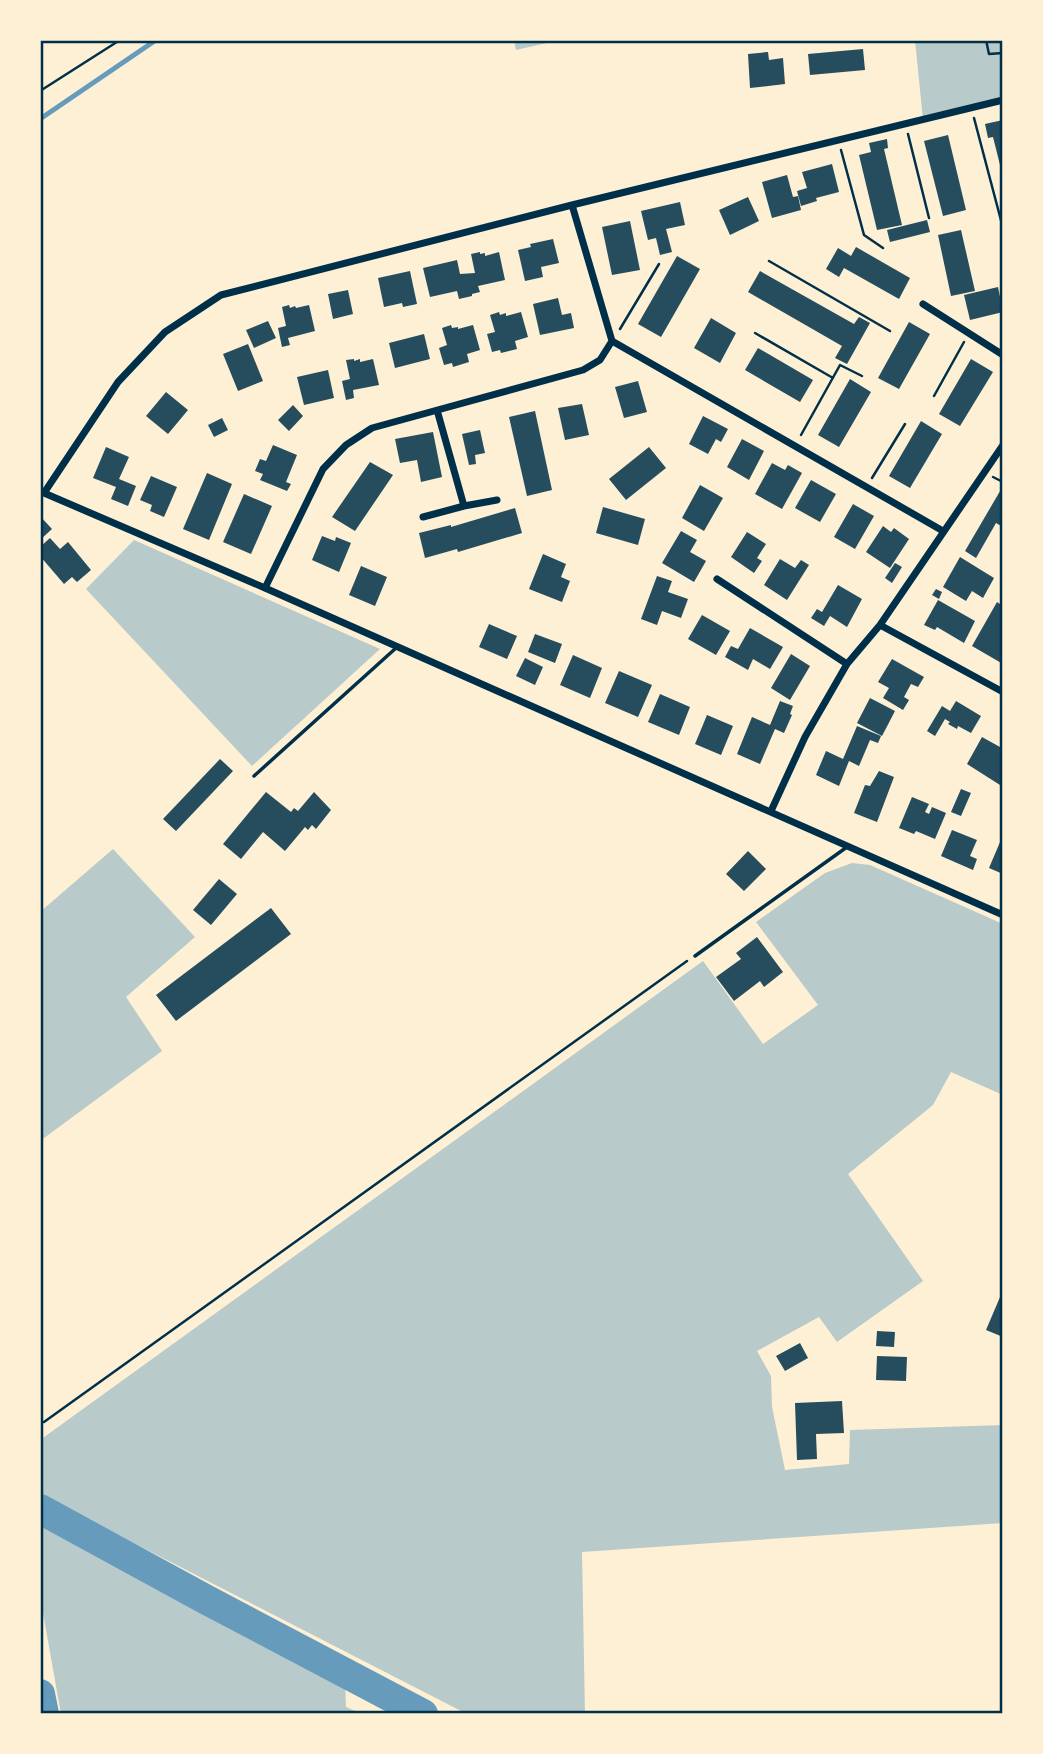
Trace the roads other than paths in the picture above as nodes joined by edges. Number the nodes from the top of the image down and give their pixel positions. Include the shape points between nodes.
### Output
1 (1003, 100) edge
2 (572, 205) junction
3 (923, 304) dead end
4 (612, 341) junction
5 (1003, 355) edge
6 (437, 410) junction
7 (1003, 445) edge
8 (42, 492) edge
9 (497, 500) dead end
10 (464, 506) junction
11 (423, 517) dead end
12 (943, 531) junction
13 (717, 579) dead end
14 (265, 588) junction
15 (880, 625) junction
16 (396, 648) junction
17 (847, 664) junction
18 (1003, 692) edge
19 (254, 776) dead end
20 (771, 811) junction
21 (848, 846) junction
22 (1003, 915) edge
23 (695, 956) road end

1 - 2 street
2 - 4 street
2 - 8 street via 221,295 165,332 118,382
3 - 5 street
4 - 6 street via 600,360 583,370
4 - 12 street
6 - 10 street
6 - 14 street via 372,428 346,445 323,469
7 - 12 street
8 - 14 street
9 - 10 street
10 - 11 street
12 - 15 street
13 - 17 street
14 - 16 street
15 - 17 street
15 - 18 street
16 - 19 lane
16 - 20 street
17 - 20 street via 805,737
20 - 21 street
21 - 22 street
21 - 23 lane

